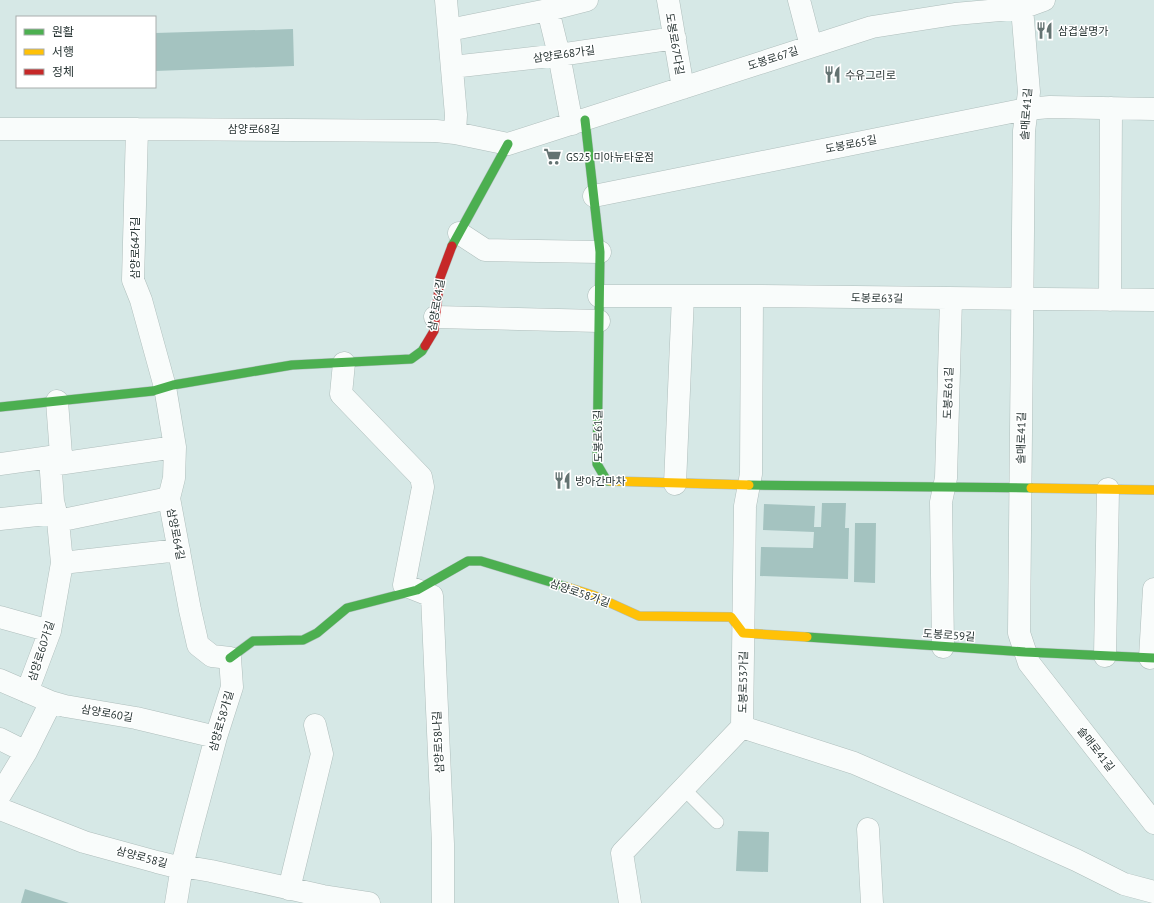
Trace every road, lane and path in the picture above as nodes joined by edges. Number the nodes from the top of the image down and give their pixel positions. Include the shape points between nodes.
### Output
1 (446, 0) edge
2 (587, 0) edge
3 (596, 0) edge
4 (604, 0) edge
5 (668, 0) edge
6 (799, 0) edge
7 (1044, 0) edge
8 (1019, 4) edge
9 (504, 9) edge
10 (548, 10) junction
11 (449, 30) junction
12 (675, 38) junction
13 (811, 46) junction
14 (559, 55) junction
15 (452, 67) junction
16 (683, 88) junction
17 (1111, 108) junction
18 (1026, 109) junction
19 (1154, 109) edge
20 (579, 122) junction
21 (137, 129) junction
22 (0, 130) edge
23 (455, 133) junction
24 (508, 144) junction
25 (594, 196) junction
26 (459, 233) junction
27 (600, 252) junction
28 (599, 296) junction
29 (683, 296) junction
30 (752, 296) junction
31 (951, 299) junction
32 (1022, 300) junction
33 (1110, 300) junction
34 (1154, 300) edge
35 (435, 317) junction
36 (599, 321) junction
37 (344, 363) junction
38 (165, 387) junction
39 (57, 401) junction
40 (0, 407) edge
41 (175, 447) junction
42 (51, 461) junction
43 (0, 464) edge
44 (675, 484) junction
45 (749, 485) junction
46 (944, 487) junction
47 (1020, 488) junction
48 (1108, 489) junction
49 (1154, 490) edge
50 (169, 498) junction
51 (57, 517) junction
52 (0, 519) edge
53 (179, 550) junction
54 (62, 563) junction
55 (1154, 589) edge
56 (417, 590) junction
57 (0, 617) edge
58 (50, 632) junction
59 (743, 633) junction
60 (943, 647) junction
61 (1026, 652) junction
62 (1105, 656) junction
63 (230, 658) junction
64 (1152, 658) edge
65 (0, 680) edge
66 (27, 692) junction
67 (51, 702) junction
68 (315, 726) dead end
69 (742, 727) junction
70 (216, 737) junction
71 (0, 739) edge
72 (26, 752) junction
73 (684, 789) junction
74 (0, 795) edge
75 (0, 809) edge
76 (717, 822) dead end
77 (1154, 824) edge
78 (868, 829) dead end
79 (182, 866) junction
80 (289, 888) junction
81 (1154, 892) edge
82 (317, 899) edge
83 (176, 903) edge
84 (368, 903) edge
85 (443, 903) edge
86 (630, 903) edge
87 (872, 903) edge

1 - 11 street
2 - 10 street
3 - 4 street
5 - 12 street, 도봉로67다길
6 - 13 street
7 - 8 street, 도봉로67길
8 - 13 street, 도봉로67길 via 872,27
8 - 18 street, 솔매로41길 via 1028,92
9 - 10 street
9 - 11 street
10 - 14 street
11 - 15 street
12 - 14 street, 삼양로68가길
12 - 16 street, 도봉로67다길
13 - 16 street, 도봉로67길
14 - 15 street, 삼양로68가길
14 - 20 street
15 - 23 street
16 - 20 street, 도봉로67길
17 - 18 street, 도봉로65길
17 - 19 street, 도봉로65길
17 - 33 street
18 - 25 street, 도봉로65길
18 - 32 street, 솔매로41길
20 - 24 street, 도봉로67길
20 - 25 street, 도봉로61길
21 - 22 street, 삼양로68길
21 - 23 street, 삼양로68길 via 385,130
21 - 38 street, 삼양로64가길 via 133,280
23 - 24 street, 삼양로68길
24 - 26 street, 삼양로64길
25 - 27 street, 도봉로61길
26 - 27 street via 485,250
26 - 35 street, 삼양로64길 via 440,278
27 - 28 street, 도봉로61길
28 - 29 street, 도봉로63길
28 - 36 street, 도봉로61길
29 - 30 street, 도봉로63길
29 - 44 street
30 - 31 street, 도봉로63길
30 - 45 street
31 - 32 street, 도봉로63길
31 - 46 street, 도봉로61길
32 - 33 street, 도봉로63길
32 - 47 street, 솔매로41길
33 - 34 street, 도봉로63길
35 - 36 street
35 - 37 street, 삼양로64길 via 434,331 422,351 411,359
36 - 44 street, 도봉로61길 via 597,464 607,481
37 - 38 street, 삼양로64길 via 292,365
37 - 56 street via 341,394 421,477 423,487 404,585
38 - 39 street, 삼양로64길 via 154,391
38 - 41 street, 삼양로64길
39 - 40 street, 삼양로64길
39 - 42 street via 61,455
41 - 42 street
41 - 50 street, 삼양로64길 via 174,478
42 - 43 street
42 - 51 street, 삼양로60가길 via 53,501
44 - 45 street, 도봉로61길
45 - 46 street, 도봉로61길
45 - 59 street, 도봉로53가길 via 745,506
46 - 47 street, 도봉로61길
46 - 60 street, 도봉로61길 via 941,502
47 - 48 street, 도봉로61길
47 - 61 street, 솔매로41길 via 1019,632
48 - 49 street, 도봉로61길
48 - 62 street
50 - 51 street
50 - 53 street, 삼양로64길
51 - 52 street
51 - 54 street, 삼양로60가길
53 - 54 street
53 - 63 street, 삼양로64길 via 198,645 212,656
54 - 58 street, 삼양로60가길
55 - 64 street
56 - 59 street, 삼양로58가길 via 468,561 481,562 595,596 639,616 731,617
56 - 63 street, 삼양로58가길 via 347,608 317,633 303,640 253,641
56 - 85 street, 삼양로58나길 via 432,596 444,844
57 - 58 street
58 - 66 street, 삼양로60가길
59 - 60 street, 도봉로59길
59 - 69 street, 도봉로53가길
60 - 61 street, 도봉로59길
61 - 62 street, 도봉로59길
61 - 77 street, 솔매로41길 via 1029,662
62 - 64 street, 도봉로59길
63 - 70 street, 삼양로58가길 via 232,687
65 - 66 street, 삼양로60길
66 - 67 street, 삼양로60길
67 - 70 street, 삼양로60길
67 - 72 street
68 - 80 street via 322,754
69 - 73 street, 도봉로53가길
69 - 81 street via 854,763 1018,834 1124,884
70 - 79 street, 삼양로58가길
71 - 72 street
72 - 74 street
73 - 76 lane
73 - 86 street, 도봉로53가길 via 622,854
75 - 79 street, 삼양로58길 via 84,842 177,867
78 - 87 street
79 - 80 street, 삼양로58길
79 - 83 street, 삼양로58가길
80 - 82 street, 삼양로58길
82 - 84 street, 삼양로58길

